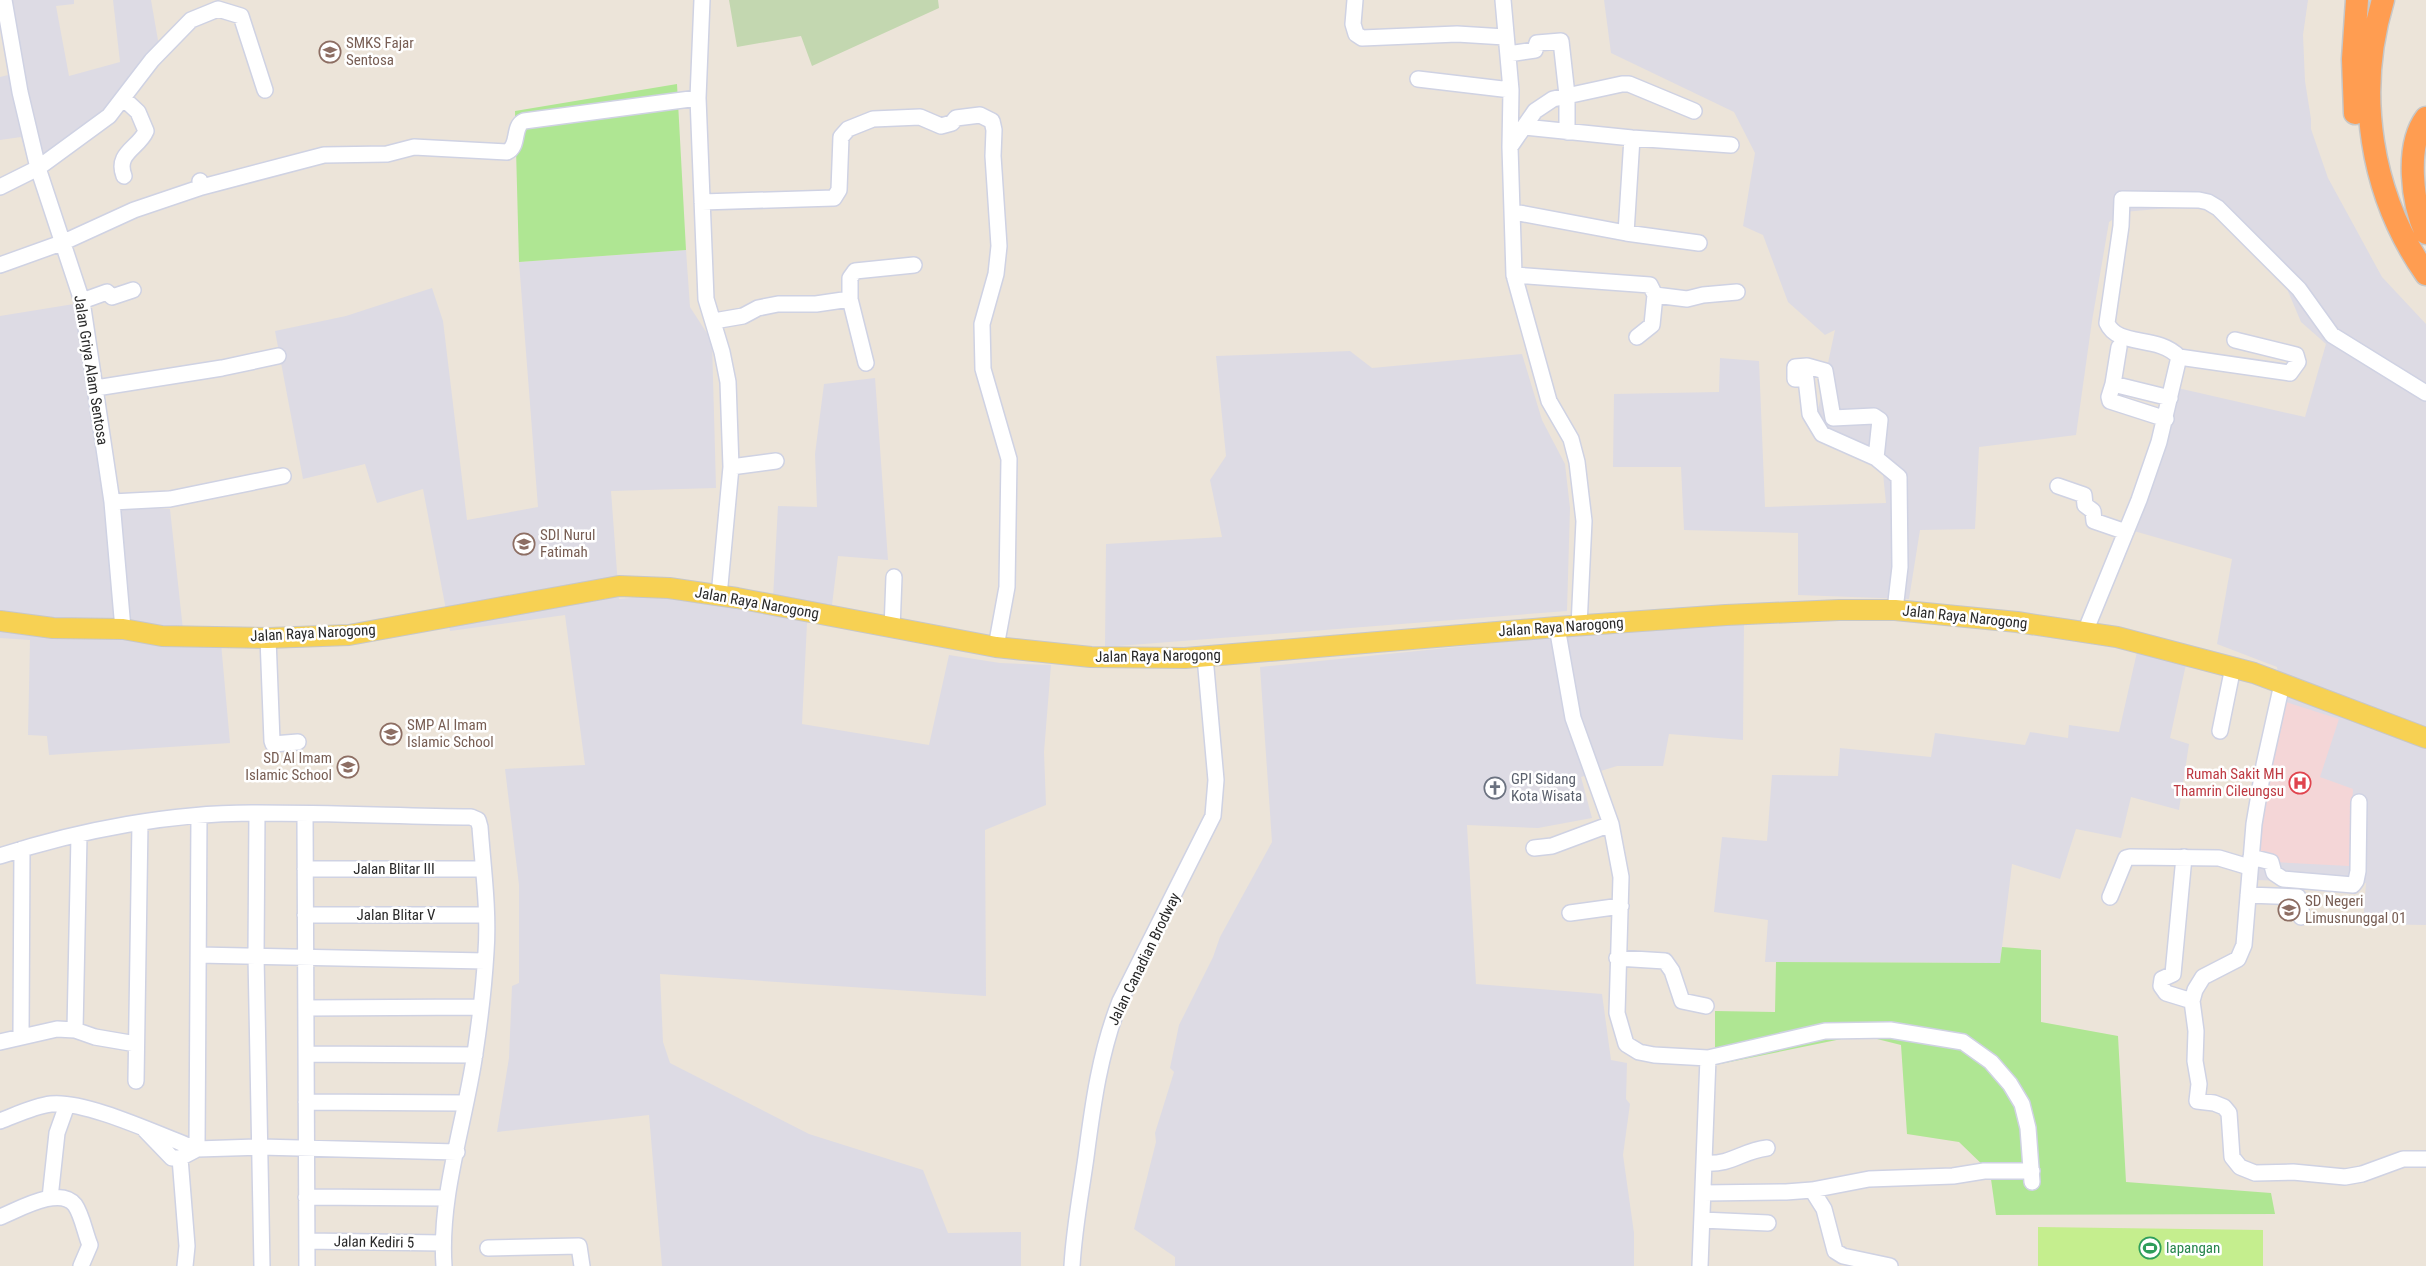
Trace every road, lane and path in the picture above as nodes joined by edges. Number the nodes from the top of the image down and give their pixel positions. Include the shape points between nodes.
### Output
1 (4, 0) edge
2 (702, 0) edge
3 (1355, 0) edge
4 (1503, 0) edge
5 (2357, 0) edge
6 (2383, 0) edge
7 (2398, 0) edge
8 (2381, 32) junction
9 (1505, 37) junction
10 (1508, 54) junction
11 (1418, 79) dead end
12 (265, 90) dead end
13 (1512, 90) junction
14 (1567, 95) junction
15 (123, 98) junction
16 (698, 98) junction
17 (1694, 111) dead end
18 (2426, 118) edge
19 (1524, 127) junction
20 (1567, 132) junction
21 (1632, 138) junction
22 (1731, 145) dead end
23 (1510, 147) junction
24 (38, 168) junction
25 (124, 176) dead end
26 (0, 187) edge
27 (702, 202) junction
28 (1514, 212) junction
29 (2392, 212) junction
30 (1626, 233) junction
31 (2426, 233) edge
32 (64, 242) junction
33 (1699, 243) dead end
34 (2426, 248) edge
35 (0, 265) edge
36 (914, 265) dead end
37 (2426, 274) edge
38 (1514, 276) junction
39 (133, 290) dead end
40 (1737, 292) dead end
41 (1656, 295) junction
42 (850, 298) junction
43 (82, 301) junction
44 (714, 321) junction
45 (1637, 337) dead end
46 (2235, 340) dead end
47 (2119, 347) dead end
48 (278, 356) dead end
49 (2179, 357) junction
50 (866, 363) dead end
51 (2113, 384) junction
52 (96, 388) junction
53 (2426, 392) edge
54 (2170, 398) junction
55 (2166, 419) junction
56 (1876, 458) junction
57 (776, 461) dead end
58 (731, 467) junction
59 (283, 476) dead end
60 (2058, 486) dead end
61 (112, 502) junction
62 (2126, 532) junction
63 (894, 577) dead end
64 (719, 596) junction
65 (1895, 610) junction
66 (0, 621) edge
67 (1578, 626) junction
68 (1558, 627) junction
69 (892, 629) junction
70 (123, 630) junction
71 (2085, 632) junction
72 (268, 638) junction
73 (996, 647) junction
74 (1206, 657) junction
75 (2233, 668) junction
76 (2282, 684) junction
77 (2314, 697) junction
78 (2220, 731) dead end
79 (2426, 738) edge
80 (298, 742) dead end
81 (2426, 752) edge
82 (2359, 802) dead end
83 (258, 813) junction
84 (305, 815) junction
85 (199, 816) junction
86 (140, 824) junction
87 (1611, 824) junction
88 (79, 836) junction
89 (1534, 848) dead end
90 (22, 849) junction
91 (0, 856) edge
92 (2184, 857) junction
93 (2250, 862) junction
94 (305, 869) junction
95 (483, 869) junction
96 (2248, 895) junction
97 (2110, 897) dead end
98 (1621, 906) junction
99 (1570, 913) dead end
100 (305, 914) junction
101 (486, 915) junction
102 (2301, 917) dead end
103 (199, 955) junction
104 (256, 956) junction
105 (306, 957) junction
106 (1617, 958) junction
107 (485, 961) junction
108 (2192, 1001) junction
109 (1706, 1006) dead end
110 (480, 1007) junction
111 (306, 1008) junction
112 (75, 1030) junction
113 (21, 1036) junction
114 (0, 1042) edge
115 (136, 1044) junction
116 (306, 1054) junction
117 (475, 1055) junction
118 (1708, 1058) junction
119 (136, 1082) dead end
120 (306, 1102) junction
121 (465, 1103) junction
122 (67, 1105) junction
123 (0, 1121) edge
124 (145, 1130) junction
125 (260, 1147) junction
126 (1767, 1148) dead end
127 (197, 1150) junction
128 (306, 1150) junction
129 (457, 1152) junction
130 (180, 1158) junction
131 (2426, 1159) edge
132 (1704, 1163) junction
133 (1812, 1190) junction
134 (1703, 1193) junction
135 (306, 1197) junction
136 (50, 1198) junction
137 (448, 1198) junction
138 (0, 1218) edge
139 (1702, 1220) junction
140 (1768, 1223) dead end
141 (306, 1241) junction
142 (442, 1243) junction
143 (488, 1248) dead end
144 (81, 1266) edge
145 (185, 1266) edge
146 (262, 1266) edge
147 (307, 1266) edge
148 (444, 1266) edge
149 (582, 1266) edge
150 (1072, 1266) edge
151 (1700, 1266) edge
152 (1890, 1266) edge

1 - 24 street, Jalan Griya Alam Sentosa via 20,92
2 - 16 street
3 - 9 street via 1353,24 1356,34 1362,38 1457,34
4 - 9 street
5 - 29 highway via 2353,59 2355,114 2366,162
6 - 8 highway
7 - 8 highway
8 - 29 highway via 2370,68 2369,114 2377,168
8 - 34 highway via 2384,113 2391,165 2405,206
9 - 10 street
10 - 13 street
10 - 14 street via 1535,50 1537,43 1561,41
11 - 13 street
12 - 15 street via 241,16 218,9 188,22 152,60
13 - 23 street
14 - 17 street via 1629,84
14 - 19 street via 1552,99 1535,111
14 - 20 street
15 - 24 street via 104,120
15 - 25 street via 138,112 146,131 122,162
16 - 27 street
16 - 32 street via 524,121 518,126 513,148 507,152 414,147 387,154 324,154 201,184
18 - 31 highway via 2421,125 2414,157 2414,193
19 - 20 street
19 - 23 street
20 - 21 street
21 - 22 street
21 - 30 street
23 - 28 street
24 - 26 street
24 - 32 street, Jalan Griya Alam Sentosa
27 - 44 street via 706,299
27 - 73 street via 834,198 839,190 841,137 848,129 873,119 920,117 941,126 952,123 956,118 980,115 992,121 999,246 996,274 982,324 982,369 1010,459 1007,586
28 - 30 street
28 - 38 street
29 - 37 highway
30 - 33 street
32 - 35 street
32 - 43 street, Jalan Griya Alam Sentosa
36 - 42 street via 855,271 850,278
38 - 41 street via 1647,284
38 - 67 street via 1549,401 1571,439 1577,462 1584,521
39 - 43 street via 112,297 107,292
40 - 41 street via 1687,299
41 - 45 street via 1652,325
42 - 44 street via 816,304 778,304 758,308 743,316
42 - 50 street
43 - 52 street, Jalan Griya Alam Sentosa
44 - 58 street via 728,382
46 - 49 street via 2296,355 2298,362 2290,373
47 - 51 street
48 - 52 street
49 - 53 street via 2173,350 2159,344 2120,337 2111,332 2107,323 2122,199 2199,200 2218,208 2298,289 2332,335
49 - 54 street
51 - 54 street
51 - 55 street via 2110,401
52 - 61 street, Jalan Griya Alam Sentosa
54 - 55 street
55 - 62 street
56 - 56 street via 1822,434 1810,414 1806,379 1794,379 1796,366 1825,371 1833,418 1874,416 1880,420
56 - 65 street via 1899,477 1900,567
57 - 58 street
58 - 64 street
59 - 61 street via 170,499
60 - 62 street via 2084,495 2086,506 2093,511 2093,520
61 - 70 street, Jalan Griya Alam Sentosa
62 - 71 street
63 - 69 street
64 - 69 main road, Jalan Raya Narogong
64 - 72 main road, Jalan Raya Narogong via 669,588 619,586 349,635
65 - 67 main road, Jalan Raya Narogong via 1794,612
65 - 71 main road, Jalan Raya Narogong
66 - 70 main road, Jalan Raya Narogong via 53,628
67 - 68 main road, Jalan Raya Narogong
68 - 74 main road, Jalan Raya Narogong
68 - 87 street via 1573,718
69 - 73 main road, Jalan Raya Narogong
70 - 72 main road, Jalan Raya Narogong via 162,636
71 - 75 main road, Jalan Raya Narogong
72 - 80 street via 272,741 274,744
73 - 74 main road, Jalan Raya Narogong via 1091,657
74 - 150 street, Jalan Canadian Brodway via 1216,780 1214,816 1108,1030 1091,1113 1074,1229
75 - 76 main road, Jalan Raya Narogong
75 - 78 street
76 - 77 main road, Jalan Raya Narogong
76 - 93 street via 2264,765
77 - 79 main road, Jalan Raya Narogong
77 - 81 main road, Jalan Raya Narogong
82 - 93 street via 2358,871 2353,885 2283,879 2274,873 2271,862
83 - 84 street
83 - 85 street
83 - 104 street
84 - 94 street
84 - 95 street via 471,817 478,820 480,827
85 - 86 street
85 - 103 street
86 - 88 street via 114,826
86 - 115 street
87 - 89 street via 1552,846
87 - 98 street via 1621,877
88 - 90 street
88 - 112 street
90 - 91 street
90 - 113 street
92 - 93 street
92 - 97 street via 2126,858
92 - 108 street via 2173,974 2162,978 2161,986 2166,993
93 - 96 street
94 - 95 street, Jalan Blitar III
94 - 100 street
95 - 101 street
96 - 102 street via 2298,897
96 - 108 street via 2244,945 2238,960 2203,977
98 - 99 street
98 - 106 street
100 - 101 street, Jalan Blitar V
100 - 105 street
101 - 107 street
103 - 104 street
103 - 127 street
104 - 105 street
104 - 125 street
105 - 107 street
105 - 111 street
106 - 109 street via 1665,961 1672,971 1682,1002
106 - 118 street via 1617,1012 1626,1044 1647,1054
107 - 110 street
108 - 131 street via 2198,1101 2224,1106 2229,1113 2232,1157 2240,1167 2255,1174 2293,1172 2345,1176 2362,1174 2403,1159
110 - 111 street
110 - 117 street
111 - 116 street
112 - 113 street via 57,1029
112 - 115 street
113 - 114 street
115 - 119 street
116 - 117 street
116 - 120 street
117 - 121 street
118 - 132 street
118 - 133 street via 1825,1031 1890,1030 1964,1042 1990,1062 2010,1084 2022,1104 2028,1128 2032,1177 1984,1171 1954,1176 1869,1178
120 - 121 street
120 - 128 street
121 - 129 street
122 - 123 street via 49,1104
122 - 124 street via 90,1109
122 - 136 street via 58,1134
124 - 127 street
124 - 130 street via 172,1158
125 - 127 street
125 - 128 street
125 - 146 street
126 - 132 street via 1755,1149 1732,1161
127 - 130 street
128 - 129 street
128 - 135 street
129 - 137 street
130 - 145 street via 187,1246
132 - 134 street
133 - 134 street
133 - 152 street via 1824,1209 1835,1251 1843,1256
134 - 139 street
135 - 137 street
135 - 141 street
136 - 138 street
136 - 144 street via 60,1196 75,1206 90,1245
137 - 142 street
139 - 140 street
139 - 151 street
141 - 142 street, Jalan Kediri 5
141 - 147 street
142 - 148 street
143 - 149 street via 579,1246

